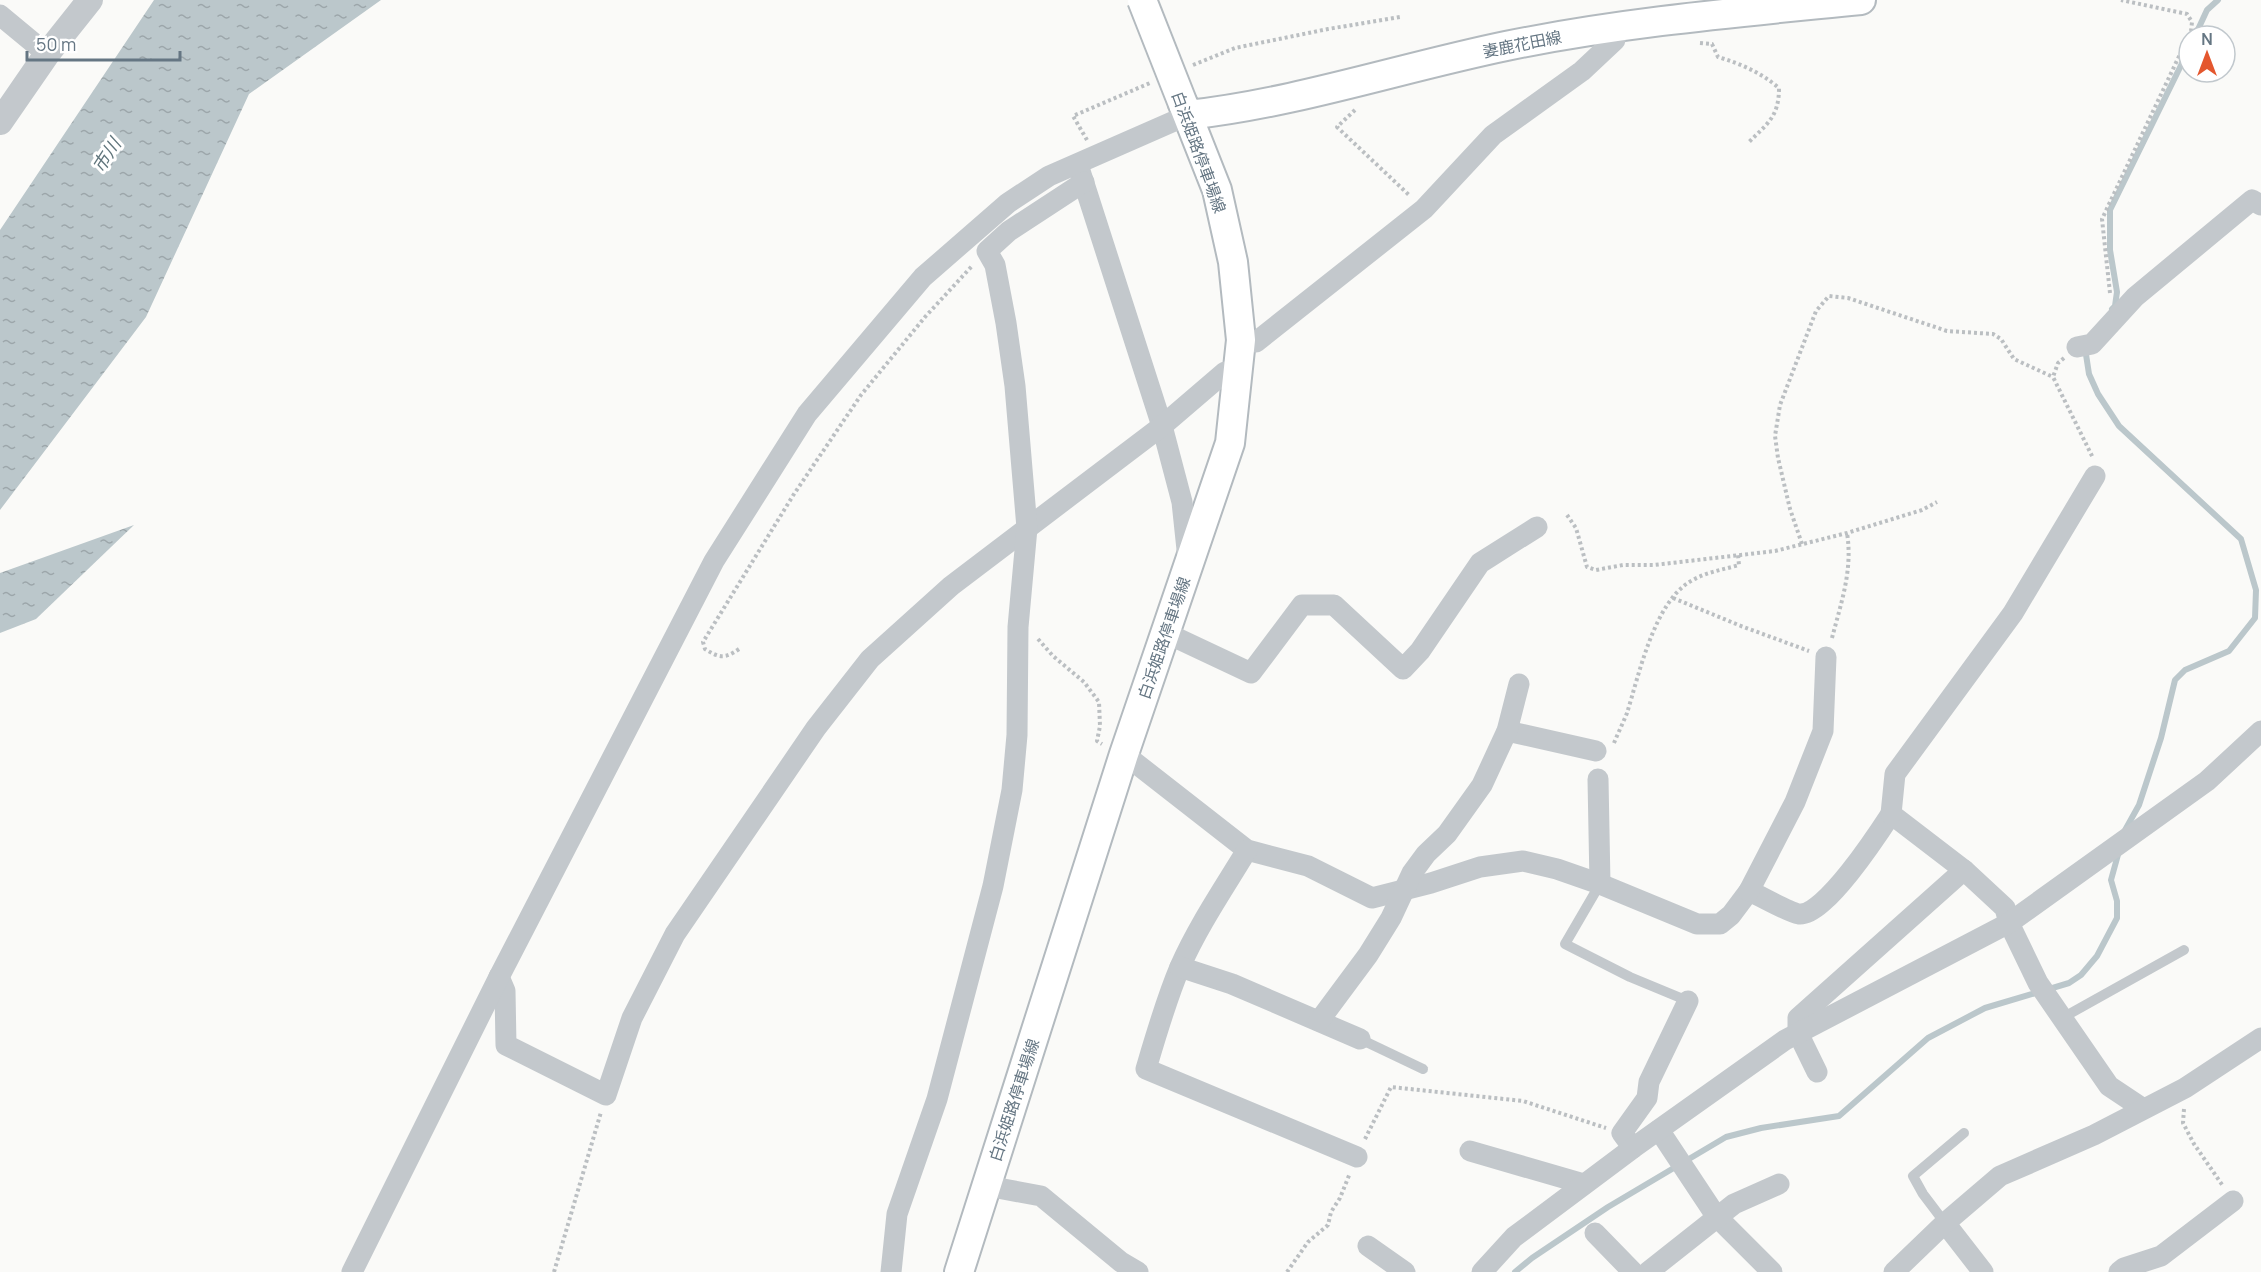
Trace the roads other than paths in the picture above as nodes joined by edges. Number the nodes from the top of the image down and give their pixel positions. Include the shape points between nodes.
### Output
1 (90, 0) edge
2 (1142, 0) edge
3 (1861, 0) edge
4 (0, 15) edge
5 (1617, 26) junction
6 (47, 54) junction
7 (1185, 109) junction
8 (0, 122) edge
9 (1086, 168) junction
10 (2258, 199) edge
11 (1256, 342) dead end
12 (2085, 345) road end
13 (1225, 372) dead end
14 (1162, 426) junction
15 (2095, 476) road end
16 (1537, 527) dead end
17 (1027, 528) junction
18 (1188, 569) junction
19 (1166, 633) junction
20 (1826, 657) road end
21 (1519, 684) dead end
22 (1507, 731) junction
23 (2261, 731) edge
24 (1596, 751) dead end
25 (1124, 754) junction
26 (1598, 779) road end
27 (1891, 814) junction
28 (1246, 850) junction
29 (1964, 870) junction
30 (1600, 884) junction
31 (1404, 890) junction
32 (1749, 891) junction
33 (2009, 923) junction
34 (2184, 950) dead end
35 (1180, 967) junction
36 (499, 977) junction
37 (1688, 1001) joint
38 (2057, 1010) junction
39 (1318, 1021) junction
40 (1798, 1033) junction
41 (2261, 1038) edge
42 (1360, 1039) joint
43 (1423, 1069) dead end
44 (1817, 1072) dead end
45 (2142, 1108) junction
46 (1659, 1130) junction
47 (1964, 1133) dead end
48 (1628, 1140) junction
49 (1470, 1151) dead end
50 (1357, 1157) road end
51 (1584, 1184) junction
52 (1779, 1184) dead end
53 (987, 1186) junction
54 (2233, 1201) road end
55 (1716, 1216) junction
56 (1945, 1223) junction
57 (1595, 1233) dead end
58 (1368, 1246) dead end
59 (352, 1272) edge
60 (891, 1272) edge
61 (959, 1272) edge
62 (1138, 1272) edge
63 (1405, 1272) edge
64 (1482, 1272) edge
65 (1633, 1272) edge
66 (1648, 1272) edge
67 (1772, 1272) edge
68 (1894, 1272) edge
69 (1983, 1272) edge
70 (2119, 1272) edge

1 - 6 street
2 - 7 main road, 白浜姫路停車場線, bridge
3 - 5 main road, 妻鹿花田線
4 - 6 street
5 - 7 main road, 妻鹿花田線 via 1505,46 1238,109
5 - 11 street via 1615,40 1582,71 1493,135 1424,209
6 - 8 street
7 - 9 street
7 - 18 main road, 白浜姫路停車場線 via 1216,190 1233,262 1241,340 1230,443
9 - 14 street
9 - 17 street via 987,251 995,265 1006,322
9 - 36 street via 1049,176 1008,203 923,277 807,414 714,561
10 - 12 street via 2135,297
13 - 14 street
14 - 17 street
14 - 18 street via 1182,502
15 - 27 street via 2013,613 1895,774
16 - 19 street via 1480,563 1420,651 1403,669 1334,605 1302,605 1251,673
17 - 36 street via 951,586 870,659 816,728 675,934 632,1018 606,1095 506,1045 505,991
17 - 60 street via 1018,627 1012,790 993,886 937,1098 897,1214
18 - 19 main road, 白浜姫路停車場線
19 - 25 main road, 白浜姫路停車場線
20 - 32 street via 1823,730 1795,802
21 - 22 street
22 - 24 street
22 - 31 street via 1482,785 1447,834 1426,854
23 - 33 street via 2207,781
25 - 28 street
25 - 53 main road, 白浜姫路停車場線
26 - 30 street
27 - 29 street
27 - 32 street via 1857,866 1813,911 1800,914
28 - 31 street via 1308,866 1372,898
28 - 35 street
29 - 33 street via 2005,908
29 - 40 street via 1798,1018
30 - 31 street via 1523,861 1480,867
30 - 32 street via 1697,924 1719,924
30 - 37 lane via 1564,944
31 - 39 street via 1368,955
33 - 38 street via 2038,983
33 - 40 street
34 - 38 lane
35 - 39 street via 1232,984
35 - 50 street via 1146,1069
36 - 59 street
37 - 48 street via 1649,1082 1647,1098
38 - 45 street via 2109,1086
39 - 42 street
40 - 44 street
40 - 46 street
41 - 45 street via 2185,1088
42 - 43 lane
45 - 56 street via 2000,1176
46 - 48 street
46 - 55 street
47 - 56 lane via 1913,1176
48 - 51 street
49 - 51 street
51 - 64 street via 1514,1237
52 - 55 street
53 - 61 main road, 白浜姫路停車場線
53 - 62 street via 1041,1196
54 - 70 street via 2161,1257
55 - 66 street
55 - 67 street
56 - 68 street
56 - 69 street
57 - 65 street
58 - 63 street

